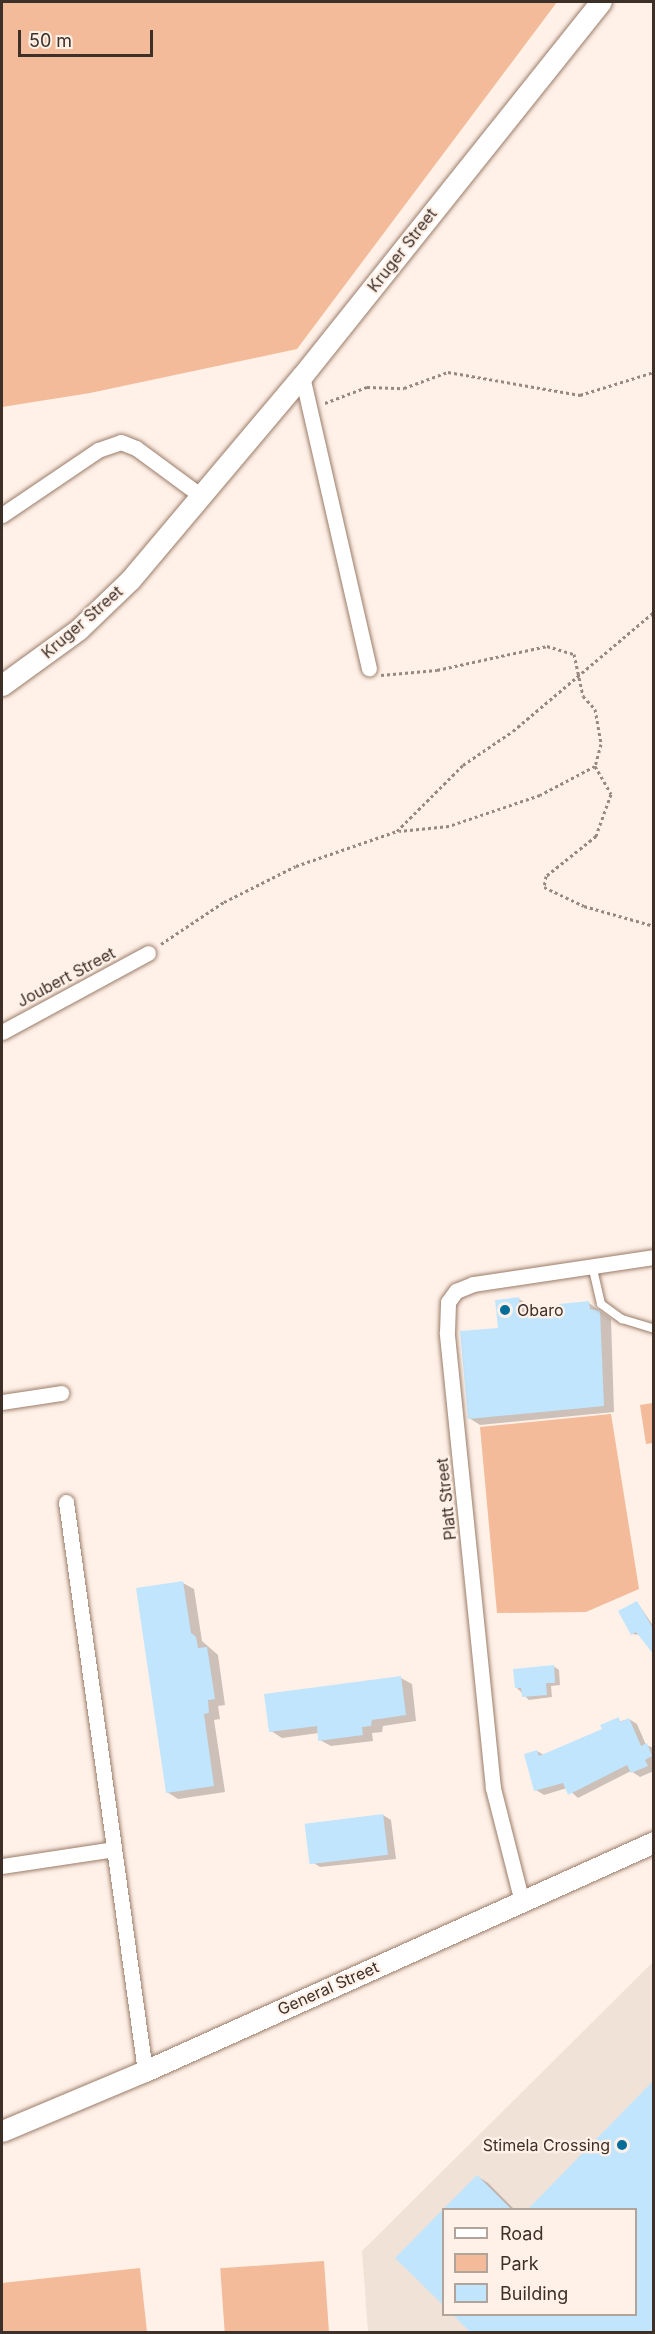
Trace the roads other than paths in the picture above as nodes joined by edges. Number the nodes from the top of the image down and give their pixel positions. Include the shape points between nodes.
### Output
1 (601, 2) edge
2 (302, 376) junction
3 (201, 496) junction
4 (2, 515) edge
5 (369, 668) road end
6 (2, 685) edge
7 (148, 953) road end
8 (2, 1032) edge
9 (654, 1257) edge
10 (592, 1265) junction
11 (654, 1329) edge
12 (62, 1393) dead end
13 (2, 1402) edge
14 (66, 1502) dead end
15 (654, 1842) edge
16 (114, 1849) junction
17 (2, 1866) edge
18 (522, 1902) junction
19 (146, 2071) junction
20 (2, 2131) edge

1 - 2 street, Kruger Street
2 - 3 street, Kruger Street
2 - 5 street
3 - 4 street via 136,448 121,442 98,450
3 - 6 street, Kruger Street via 129,580 79,629
7 - 8 street, Joubert Street
9 - 10 street, Platt Street
10 - 11 lane via 601,1304 622,1319
10 - 18 street, Platt Street via 473,1284 456,1290 446,1315 493,1788
12 - 13 street
14 - 16 street
15 - 18 street, General Street
16 - 17 street
16 - 19 street
18 - 19 street, General Street
19 - 20 street, General Street

